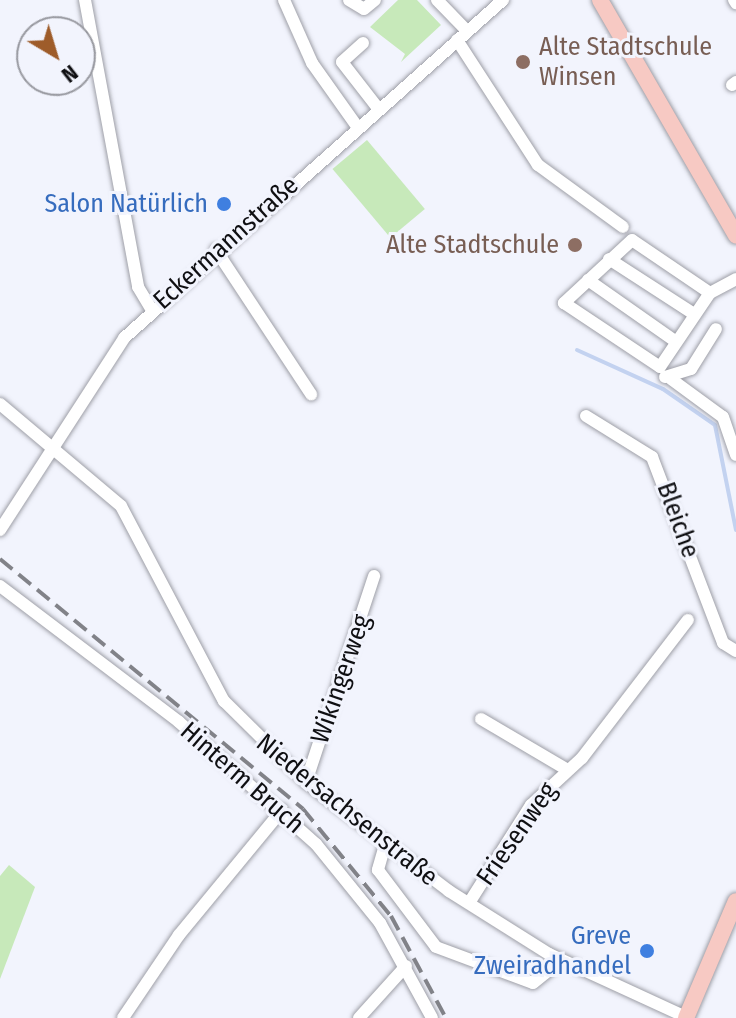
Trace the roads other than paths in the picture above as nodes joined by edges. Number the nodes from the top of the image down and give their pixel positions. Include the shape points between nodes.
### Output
1 (85, 0) edge
2 (299, 0) edge
3 (349, 0) edge
4 (375, 0) edge
5 (437, 0) edge
6 (503, 0) edge
7 (600, 0) edge
8 (286, 5) edge
9 (462, 35) junction
10 (363, 43) dead end
11 (377, 107) junction
12 (356, 125) junction
13 (623, 227) dead end
14 (736, 236) edge
15 (216, 250) junction
16 (609, 259) junction
17 (736, 279) edge
18 (588, 280) junction
19 (710, 293) junction
20 (152, 310) junction
21 (694, 314) junction
22 (716, 329) dead end
23 (675, 341) junction
24 (660, 367) junction
25 (671, 379) junction
26 (311, 394) dead end
27 (0, 404) edge
28 (586, 416) dead end
29 (53, 447) junction
30 (736, 455) edge
31 (0, 530) edge
32 (374, 576) dead end
33 (0, 586) edge
34 (688, 620) dead end
35 (736, 651) edge
36 (481, 719) dead end
37 (566, 769) junction
38 (306, 782) junction
39 (282, 810) junction
40 (385, 845) junction
41 (736, 901) edge
42 (469, 903) junction
43 (560, 961) junction
44 (406, 966) junction
45 (123, 1018) edge
46 (359, 1018) edge
47 (432, 1018) edge
48 (686, 1018) edge

1 - 20 street via 138,287
2 - 8 street
3 - 4 street via 364,9
5 - 9 street
6 - 9 street, Eckermannstraße
7 - 14 main road
8 - 12 street via 312,63
9 - 11 street, Eckermannstraße
9 - 13 street via 538,165
10 - 11 street via 342,62
11 - 12 street, Eckermannstraße
12 - 15 street, Eckermannstraße
15 - 20 street, Eckermannstraße
15 - 26 street
16 - 18 street
16 - 19 street via 632,240
16 - 21 street
17 - 19 street
18 - 23 street
18 - 24 street via 564,303
19 - 21 street
20 - 29 street, Eckermannstraße via 100,366
21 - 23 street
22 - 25 street via 691,369
23 - 24 street
24 - 25 street
25 - 30 street via 723,417
27 - 29 street, Niedersachsenstraße
28 - 35 street, Bleiche via 652,457 723,643
29 - 31 street, Eckermannstraße
29 - 38 street, Niedersachsenstraße via 121,506 224,701
32 - 38 street, Wikingerweg
33 - 39 street, Hinterm Bruch
34 - 37 street, Friesenweg
36 - 37 street
37 - 42 street, Friesenweg via 531,805
38 - 40 street, Niedersachsenstraße
39 - 44 street, Hinterm Bruch via 351,883
39 - 45 street via 179,935
40 - 42 street, Niedersachsenstraße
40 - 43 street via 378,870 436,947 533,983
41 - 48 main road
42 - 43 street, Niedersachsenstraße
43 - 48 street, Niedersachsenstraße
44 - 46 street
44 - 47 street, Hinterm Bruch

